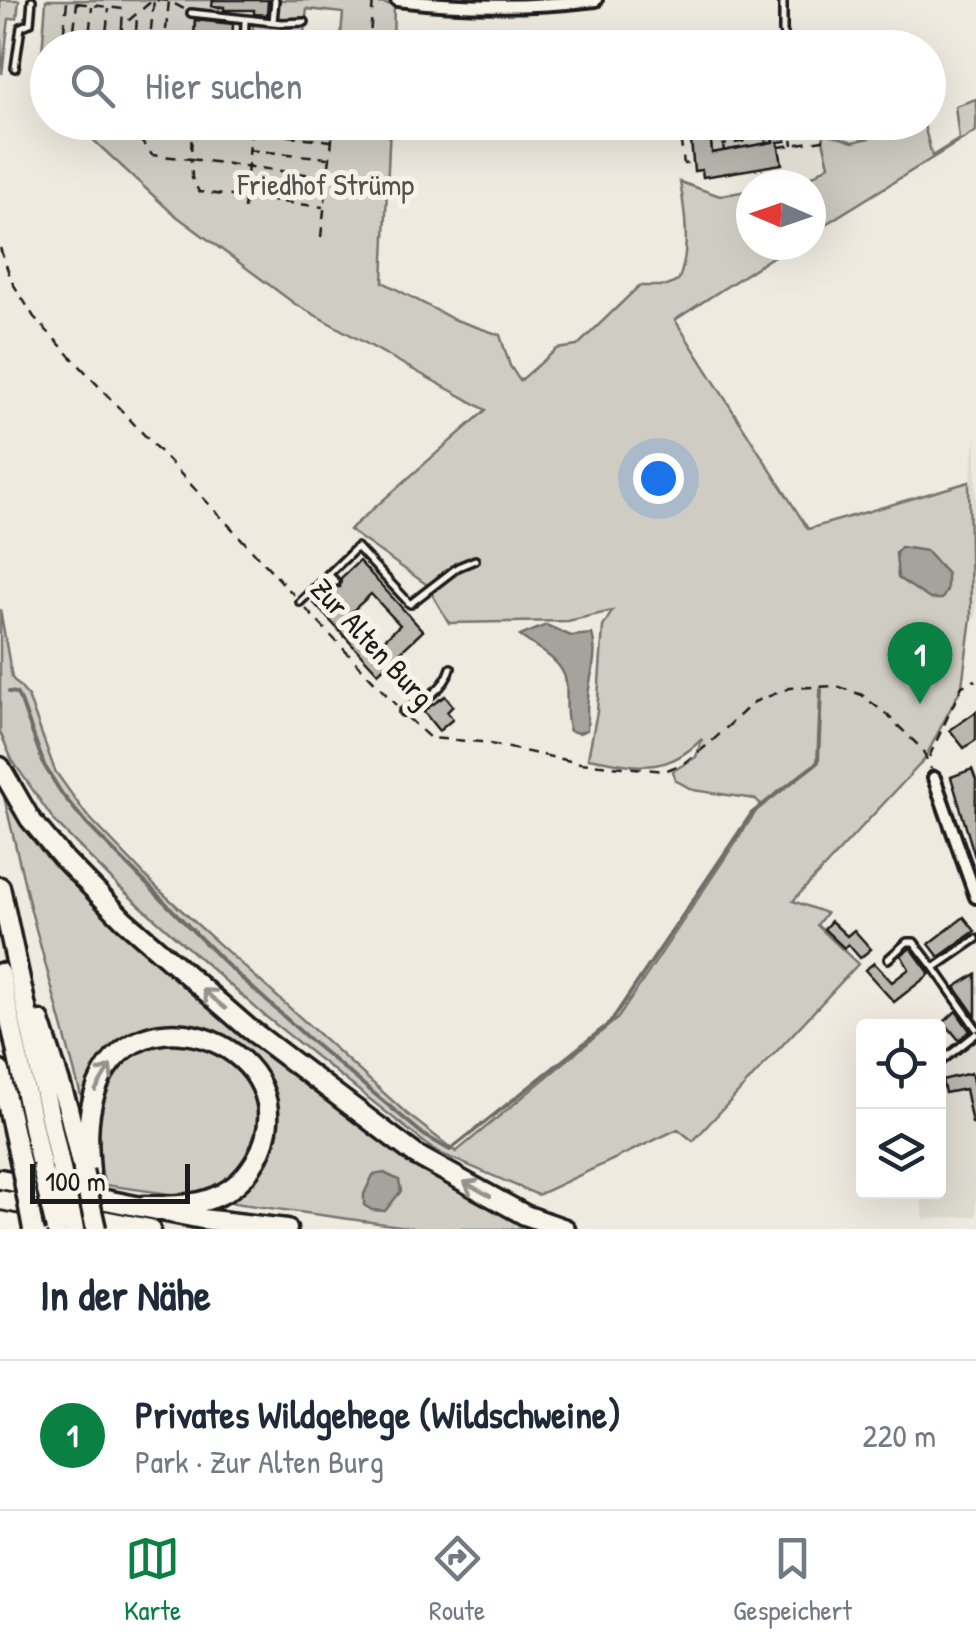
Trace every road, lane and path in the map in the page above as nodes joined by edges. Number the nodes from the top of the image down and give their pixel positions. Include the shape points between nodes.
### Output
1 (32, 0) edge
2 (154, 0) edge
3 (275, 0) edge
4 (373, 0) edge
5 (397, 0) edge
6 (596, 0) edge
7 (783, 0) edge
8 (169, 1) edge
9 (78, 3) junction
10 (92, 6) junction
11 (109, 7) junction
12 (191, 13) joint
13 (137, 14) junction
14 (245, 19) junction
15 (273, 22) junction
16 (305, 22) dead end
17 (122, 26) junction
18 (64, 30) edge
19 (74, 30) edge
20 (90, 30) edge
21 (106, 30) edge
22 (122, 30) edge
23 (136, 30) edge
24 (151, 30) edge
25 (166, 30) edge
26 (245, 30) edge
27 (370, 30) edge
28 (783, 30) edge
29 (16, 68) dead end
30 (140, 140) edge
31 (192, 140) edge
32 (250, 140) edge
33 (323, 140) edge
34 (680, 140) edge
35 (751, 140) edge
36 (764, 140) edge
37 (792, 140) edge
38 (823, 140) edge
39 (332, 141) joint
40 (738, 142) junction
41 (766, 144) dead end
42 (792, 144) junction
43 (779, 147) dead end
44 (738, 148) dead end
45 (248, 150) junction
46 (724, 151) dead end
47 (330, 158) junction
48 (191, 160) junction
49 (693, 163) dead end
50 (248, 168) junction
51 (327, 177) junction
52 (246, 184) junction
53 (324, 194) junction
54 (244, 197) junction
55 (323, 207) junction
56 (244, 209) dead end
57 (321, 237) dead end
58 (0, 248) edge
59 (475, 560) dead end
60 (328, 574) junction
61 (336, 582) dead end
62 (300, 602) junction
63 (450, 668) dead end
64 (976, 680) edge
65 (402, 712) junction
66 (0, 767) edge
67 (934, 778) dead end
68 (2, 896) edge
69 (976, 897) edge
70 (976, 939) edge
71 (888, 958) dead end
72 (934, 968) junction
73 (0, 973) edge
74 (976, 1031) edge
75 (946, 1057) edge
76 (0, 1071) edge
77 (52, 1169) junction
78 (86, 1172) junction
79 (0, 1179) edge
80 (0, 1200) edge
81 (143, 1206) junction
82 (0, 1221) edge
83 (94, 1222) edge
84 (34, 1227) edge
85 (56, 1229) edge
86 (74, 1229) edge
87 (150, 1229) edge
88 (286, 1229) edge
89 (565, 1229) edge

1 - 29 lane
2 - 8 path
2 - 13 path
2 - 24 path
3 - 15 lane
4 - 27 path
5 - 6 street via 484,8
7 - 28 lane
8 - 12 path
8 - 25 path
9 - 10 path
9 - 18 path via 67,2
9 - 19 path
10 - 11 path
10 - 20 path
11 - 17 path via 124,9
11 - 21 path
12 - 14 lane
13 - 17 path
13 - 23 path
14 - 15 lane
14 - 26 lane
15 - 16 lane
17 - 22 path
30 - 48 path via 152,155
31 - 48 path
32 - 45 path
33 - 39 path
34 - 49 path via 684,164
35 - 40 path
36 - 41 path
37 - 42 path
38 - 42 path
39 - 47 path
40 - 44 path
40 - 46 path via 722,145
42 - 43 path
45 - 47 path
45 - 50 path
47 - 51 path
48 - 50 path
48 - 54 path via 199,192
50 - 51 path
50 - 52 path
51 - 53 path
52 - 53 path
52 - 54 path
53 - 55 path
54 - 55 path
54 - 56 path
55 - 57 path
58 - 62 path, Zur Alten Burg via 34,317
59 - 60 lane via 410,604 358,548
60 - 61 lane
60 - 62 lane
62 - 65 path, Zur Alten Burg
63 - 65 lane via 448,679
64 - 65 path, Zur Alten Burg via 962,686 928,759 871,701 837,686 790,688 754,702 709,744 665,772 430,738
89 -> 66 highway via 525,1215 416,1155 248,1028 61,856
67 - 69 street
68 - 77 highway
68 - 78 highway
70 - 72 lane
71 - 72 lane via 914,942
72 - 74 lane
73 - 77 highway
74 - 75 lane
76 - 84 highway, bridge
77 - 85 highway, bridge
77 - 86 highway, bridge
78 -> 81 highway via 94,1093 123,1052 168,1033 216,1040 238,1054 263,1094 262,1149 247,1176 224,1195 198,1204
78 - 83 highway, bridge
79 - 81 highway
80 - 87 highway
81 - 88 highway
82 - 84 highway

